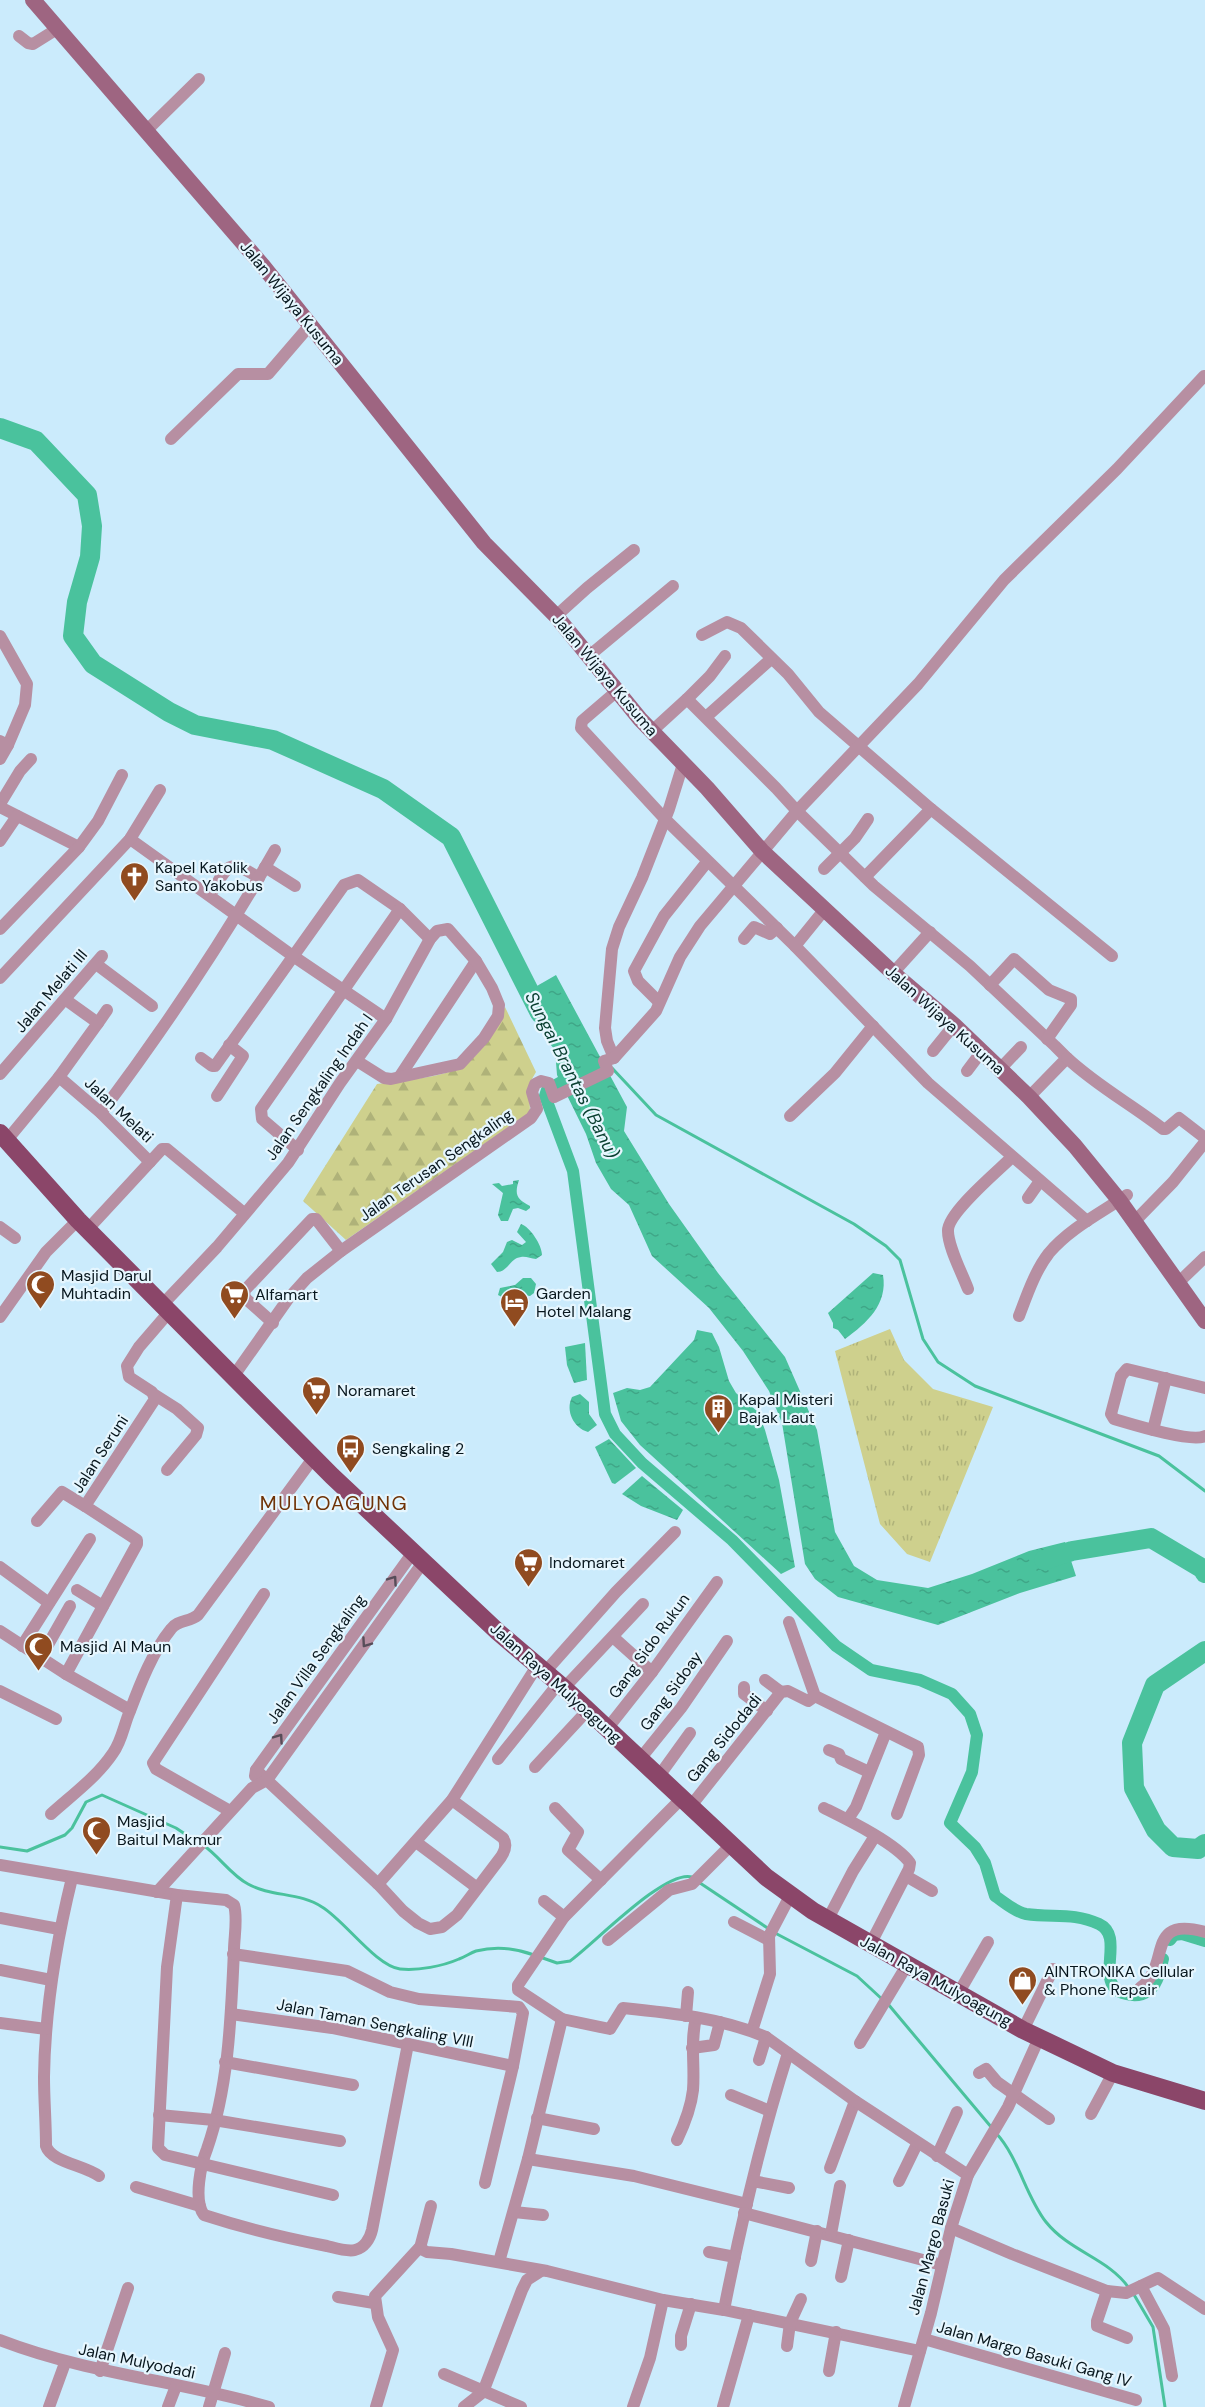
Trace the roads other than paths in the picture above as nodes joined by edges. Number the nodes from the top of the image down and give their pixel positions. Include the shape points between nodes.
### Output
1 (33, 0) edge
2 (57, 29) junction
3 (19, 36) dead end
4 (199, 79) dead end
5 (146, 131) junction
6 (311, 324) junction
7 (1204, 376) edge
8 (171, 439) dead end
9 (634, 550) dead end
10 (673, 586) dead end
11 (556, 616) junction
12 (702, 635) dead end
13 (1, 643) edge
14 (590, 656) junction
15 (725, 656) dead end
16 (771, 659) junction
17 (617, 691) junction
18 (687, 699) junction
19 (706, 717) junction
20 (652, 731) junction
21 (4, 743) edge
22 (858, 746) junction
23 (0, 759) edge
24 (31, 759) dead end
25 (683, 764) junction
26 (122, 775) dead end
27 (160, 790) dead end
28 (0, 806) edge
29 (932, 809) junction
30 (797, 811) junction
31 (17, 816) junction
32 (665, 819) junction
33 (868, 819) dead end
34 (130, 838) junction
35 (0, 842) edge
36 (80, 847) junction
37 (275, 850) dead end
38 (762, 851) junction
39 (841, 854) junction
40 (707, 862) junction
41 (824, 869) dead end
42 (262, 872) junction
43 (866, 877) junction
44 (733, 885) junction
45 (295, 886) dead end
46 (210, 895) junction
47 (400, 909) junction
48 (825, 909) junction
49 (237, 914) junction
50 (0, 928) edge
51 (777, 928) junction
52 (930, 932) junction
53 (434, 935) junction
54 (744, 939) dead end
55 (795, 946) junction
56 (293, 956) junction
57 (1112, 956) dead end
58 (476, 961) junction
59 (893, 973) junction
60 (0, 978) edge
61 (990, 985) junction
62 (343, 991) junction
63 (66, 1000) junction
64 (659, 1002) junction
65 (152, 1006) dead end
66 (108, 1010) dead end
67 (386, 1019) junction
68 (98, 1023) junction
69 (954, 1025) junction
70 (873, 1026) junction
71 (1047, 1039) junction
72 (229, 1045) junction
73 (1021, 1047) dead end
74 (933, 1051) dead end
75 (982, 1051) junction
76 (201, 1058) dead end
77 (1067, 1058) junction
78 (357, 1061) junction
79 (608, 1064) junction
80 (1000, 1069) junction
81 (967, 1071) dead end
82 (0, 1074) edge
83 (400, 1076) junction
84 (59, 1077) junction
85 (217, 1096) dead end
86 (1029, 1097) junction
87 (101, 1113) junction
88 (790, 1116) dead end
89 (3, 1137) edge
90 (1205, 1140) edge
91 (298, 1150) junction
92 (1012, 1157) junction
93 (150, 1162) junction
94 (1040, 1181) junction
95 (1123, 1197) junction
96 (1028, 1198) dead end
97 (244, 1213) junction
98 (1087, 1221) junction
99 (1134, 1222) junction
100 (83, 1225) junction
101 (0, 1227) edge
102 (15, 1238) dead end
103 (341, 1251) junction
104 (1205, 1257) edge
105 (1178, 1283) junction
106 (968, 1289) dead end
107 (166, 1307) junction
108 (1019, 1316) dead end
109 (0, 1317) edge
110 (1205, 1321) edge
111 (273, 1323) junction
112 (232, 1377) junction
113 (1166, 1378) junction
114 (1205, 1388) edge
115 (155, 1395) junction
116 (1153, 1430) junction
117 (1205, 1437) edge
118 (314, 1457) junction
119 (168, 1470) dead end
120 (85, 1506) junction
121 (37, 1521) dead end
122 (675, 1532) dead end
123 (90, 1539) dead end
124 (419, 1556) junction
125 (0, 1567) edge
126 (717, 1582) dead end
127 (77, 1590) dead end
128 (264, 1594) dead end
129 (49, 1603) junction
130 (643, 1604) dead end
131 (70, 1606) dead end
132 (103, 1606) junction
133 (789, 1622) dead end
134 (0, 1631) edge
135 (613, 1637) junction
136 (727, 1641) dead end
137 (22, 1646) junction
138 (41, 1658) junction
139 (335, 1662) junction
140 (346, 1671) junction
141 (652, 1672) junction
142 (66, 1674) junction
143 (551, 1678) junction
144 (765, 1680) dead end
145 (744, 1687) dead end
146 (0, 1691) edge
147 (781, 1692) junction
148 (815, 1696) junction
149 (130, 1710) junction
150 (587, 1711) junction
151 (767, 1711) junction
152 (56, 1719) dead end
153 (606, 1729) junction
154 (886, 1732) junction
155 (690, 1733) dead end
156 (829, 1750) dead end
157 (498, 1759) dead end
158 (640, 1759) junction
159 (536, 1767) dead end
160 (256, 1770) junction
161 (869, 1772) junction
162 (659, 1776) junction
163 (267, 1780) junction
164 (252, 1788) junction
165 (452, 1800) junction
166 (686, 1803) junction
167 (555, 1808) dead end
168 (824, 1808) dead end
169 (51, 1814) dead end
170 (228, 1814) junction
171 (897, 1814) dead end
172 (848, 1819) junction
173 (875, 1836) junction
174 (416, 1842) junction
175 (731, 1845) junction
176 (0, 1865) edge
177 (906, 1876) junction
178 (72, 1878) junction
179 (601, 1880) junction
180 (378, 1884) junction
181 (476, 1887) junction
182 (932, 1891) dead end
183 (157, 1892) junction
184 (177, 1895) junction
185 (790, 1896) junction
186 (544, 1901) dead end
187 (564, 1917) junction
188 (0, 1918) edge
189 (828, 1919) junction
190 (734, 1922) dead end
191 (59, 1929) junction
192 (1205, 1932) edge
193 (770, 1934) junction
194 (608, 1940) dead end
195 (988, 1942) dead end
196 (870, 1945) junction
197 (233, 1954) junction
198 (908, 1965) junction
199 (1053, 1969) dead end
200 (0, 1970) edge
201 (51, 1980) junction
202 (1140, 1988) dead end
203 (688, 1992) dead end
204 (958, 1994) junction
205 (231, 2014) junction
206 (691, 2017) junction
207 (561, 2021) junction
208 (720, 2022) junction
209 (0, 2023) edge
210 (46, 2029) junction
211 (1023, 2030) junction
212 (752, 2031) junction
213 (766, 2037) junction
214 (1039, 2038) junction
215 (860, 2043) dead end
216 (408, 2044) junction
217 (692, 2048) junction
218 (788, 2053) junction
219 (759, 2060) dead end
220 (225, 2062) junction
221 (513, 2066) junction
222 (979, 2073) dead end
223 (1113, 2073) junction
224 (354, 2085) dead end
225 (1014, 2093) junction
226 (731, 2095) dead end
227 (855, 2101) junction
228 (1205, 2101) edge
229 (770, 2110) junction
230 (957, 2112) dead end
231 (1091, 2114) dead end
232 (159, 2115) junction
233 (537, 2118) junction
234 (1049, 2119) dead end
235 (214, 2120) junction
236 (594, 2129) dead end
237 (677, 2140) dead end
238 (340, 2141) dead end
239 (917, 2144) junction
240 (937, 2156) junction
241 (528, 2159) junction
242 (201, 2163) junction
243 (830, 2168) dead end
244 (968, 2175) junction
245 (99, 2176) dead end
246 (753, 2181) junction
247 (899, 2181) dead end
248 (485, 2182) dead end
249 (840, 2186) dead end
250 (136, 2187) dead end
251 (789, 2188) dead end
252 (333, 2195) dead end
253 (200, 2206) junction
254 (431, 2206) dead end
255 (746, 2208) junction
256 (514, 2212) junction
257 (543, 2215) dead end
258 (951, 2228) junction
259 (817, 2231) junction
260 (831, 2234) junction
261 (849, 2240) junction
262 (420, 2248) junction
263 (709, 2252) dead end
264 (735, 2257) junction
265 (811, 2261) dead end
266 (499, 2262) junction
267 (942, 2265) junction
268 (541, 2271) junction
269 (841, 2277) dead end
270 (1140, 2287) junction
271 (128, 2288) dead end
272 (1107, 2291) junction
273 (338, 2297) dead end
274 (801, 2299) dead end
275 (663, 2300) junction
276 (374, 2303) junction
277 (691, 2304) junction
278 (1205, 2309) edge
279 (724, 2310) junction
280 (748, 2315) junction
281 (790, 2323) junction
282 (836, 2332) junction
283 (1127, 2338) dead end
284 (0, 2341) edge
285 (681, 2345) dead end
286 (922, 2345) junction
287 (787, 2346) dead end
288 (225, 2353) dead end
289 (65, 2363) junction
290 (100, 2371) junction
291 (829, 2372) dead end
292 (444, 2374) dead end
293 (1172, 2376) dead end
294 (176, 2386) junction
295 (483, 2392) junction
296 (214, 2393) junction
297 (1136, 2400) dead end
298 (49, 2407) edge
299 (168, 2407) edge
300 (209, 2407) edge
301 (270, 2407) edge
302 (376, 2407) edge
303 (464, 2407) edge
304 (521, 2407) edge
305 (633, 2407) edge
306 (723, 2407) edge
307 (904, 2407) edge

1 - 2 main road, Jalan Wijaya Kusuma
2 - 3 street via 33,44
2 - 5 main road, Jalan Wijaya Kusuma
4 - 5 street
5 - 6 main road, Jalan Wijaya Kusuma
6 - 8 street via 268,374 238,374
6 - 11 main road, Jalan Wijaya Kusuma via 484,543
7 - 22 street, Jalan Terusan Sengkaling via 1004,580 918,684
9 - 11 street
10 - 14 street
11 - 14 main road, Jalan Wijaya Kusuma
12 - 16 street via 723,623 735,624
13 - 21 street via 27,684 25,705
14 - 17 main road, Jalan Wijaya Kusuma
15 - 18 street
16 - 19 street
16 - 22 street via 819,712
17 - 20 main road, Jalan Wijaya Kusuma
17 - 32 street via 582,721 581,728
18 - 19 street
18 - 20 street
19 - 30 street
20 - 25 main road, Jalan Wijaya Kusuma
21 - 23 street
22 - 29 street
22 - 30 street, Jalan Terusan Sengkaling
24 - 28 street
25 - 32 street
25 - 38 main road, Jalan Wijaya Kusuma
26 - 36 street
27 - 34 street
28 - 31 street
29 - 43 street
29 - 57 street
30 - 38 street, Jalan Terusan Sengkaling
30 - 39 street
31 - 35 street
31 - 36 street
32 - 40 street
32 - 79 street via 612,949 605,1028
33 - 39 street
34 - 46 street
34 - 60 street
36 - 50 street
37 - 42 street
38 - 44 street, Jalan Terusan Sengkaling
38 - 48 main road, Jalan Wijaya Kusuma
39 - 41 street
39 - 43 street
40 - 44 street
40 - 64 street via 664,916 634,971 638,981
42 - 45 street
42 - 46 street via 234,865
42 - 49 street
43 - 52 street
44 - 51 street
44 - 64 street, Jalan Terusan Sengkaling via 680,957
46 - 49 street
47 - 53 street
47 - 56 street via 358,880 351,881 344,885
47 - 62 street
48 - 55 street
48 - 59 main road, Jalan Wijaya Kusuma
49 - 56 street
49 - 87 street via 159,1037
51 - 54 street via 770,934 754,927
51 - 55 street
52 - 59 street
52 - 61 street
53 - 58 street via 448,929
53 - 67 street, Jalan Sengkaling Indah I
55 - 70 street
56 - 62 street
56 - 72 street
58 - 83 street
58 - 83 street via 499,1009 484,1038 460,1064
59 - 69 main road, Jalan Wijaya Kusuma
61 - 71 street
61 - 71 street via 1016,959 1049,990 1071,999 1071,1005
62 - 67 street
62 - 91 street via 261,1109 262,1119
63 - 65 street, Jalan Melati III via 99,960
63 - 68 street
63 - 82 street, Jalan Melati III
64 - 79 street, Jalan Terusan Sengkaling via 656,1011
66 - 68 street
67 - 78 street, Jalan Sengkaling Indah I
68 - 84 street
69 - 74 street
69 - 75 main road, Jalan Wijaya Kusuma
70 - 88 street via 835,1073
70 - 92 street via 928,1083
71 - 77 street
72 - 76 street via 213,1067
72 - 85 street via 243,1056
73 - 80 street
75 - 80 main road, Jalan Wijaya Kusuma
75 - 81 street
77 - 86 street
77 - 90 street via 1162,1129 1179,1118
78 - 83 street via 384,1078
78 - 91 street, Jalan Sengkaling Indah I
79 - 103 street, Jalan Terusan Sengkaling via 553,1091 542,1081 532,1088 537,1104 531,1118
80 - 86 main road, Jalan Wijaya Kusuma
84 - 87 street, Jalan Melati
84 - 89 street, Jalan Melati
86 - 95 main road, Jalan Wijaya Kusuma
87 - 93 street, Jalan Melati
89 - 100 main road, Jalan Raya Mulyoagung
90 - 99 street via 1173,1182
91 - 97 street, Jalan Sengkaling Indah I
92 - 94 street
92 - 106 street via 949,1223 948,1236
93 - 97 street via 162,1149 167,1149
93 - 100 street, Jalan Melati
94 - 96 street
94 - 98 street
95 - 98 street
95 - 99 main road, Jalan Wijaya Kusuma
97 - 107 street, Jalan Sengkaling Indah I
98 - 108 street via 1048,1254
99 - 105 main road, Jalan Wijaya Kusuma
100 - 107 main road, Jalan Raya Mulyoagung
100 - 109 street via 46,1252
101 - 102 street
103 - 111 street, Jalan Terusan Sengkaling via 297,1288
103 - 111 street via 312,1219 244,1291 245,1298
104 - 105 street
105 - 110 main road, Jalan Wijaya Kusuma
107 - 112 main road, Jalan Raya Mulyoagung
107 - 115 street via 127,1366 129,1377
111 - 112 street, Jalan Terusan Sengkaling
112 - 118 main road, Jalan Raya Mulyoagung
113 - 114 street
113 - 116 street
113 - 116 street via 1125,1370 1111,1411 1114,1419
115 - 119 street via 198,1428
115 - 120 street, Jalan Seruni via 153,1404
116 - 117 street
118 - 124 main road, Jalan Raya Mulyoagung
118 - 149 street via 198,1615 172,1626
120 - 121 street via 62,1492
120 - 132 street, Jalan Seruni via 137,1540 136,1550
122 - 143 street via 616,1592
123 - 129 street
139 -> 124 street, Jalan Villa Sengkaling
124 -> 140 street, Jalan Villa Sengkaling
124 - 143 main road, Jalan Raya Mulyoagung
125 - 129 street
126 - 141 street, Gang Sido Rukun
127 - 132 street
128 - 170 street via 153,1763 156,1769
129 - 137 street
130 - 135 street
131 - 138 street
132 - 142 street, Jalan Seruni
133 - 148 street
134 - 137 street
135 - 141 street
135 - 143 street
136 - 158 street, Gang Sidoay
137 - 138 street
138 - 142 street
139 - 140 street
160 -> 139 street, Jalan Villa Sengkaling
140 - 163 street, Jalan Villa Sengkaling
141 - 153 street, Gang Sido Rukun
142 - 149 street
143 - 150 main road, Jalan Raya Mulyoagung
143 - 157 street
143 - 165 street
144 - 147 street
145 - 151 street via 744,1694
146 - 152 street
147 - 148 street, Gang Sidodadi via 788,1691 808,1701
147 - 151 street, Gang Sidodadi
148 - 154 street
149 - 169 street via 114,1753
150 - 153 main road, Jalan Raya Mulyoagung
150 - 159 street
151 - 166 street, Gang Sidodadi
153 - 158 main road, Jalan Raya Mulyoagung
154 - 161 street
154 - 171 street via 920,1750
155 - 162 street
156 - 161 street
158 - 162 main road, Jalan Raya Mulyoagung
160 - 163 street
160 - 164 street, Jalan Villa Sengkaling
161 - 172 street
162 - 166 main road, Jalan Raya Mulyoagung
163 - 164 street, Jalan Villa Sengkaling
163 - 180 street
164 - 170 street, Jalan Villa Sengkaling
165 - 174 street
165 - 181 street via 505,1844 501,1857
166 - 175 main road, Jalan Raya Mulyoagung
166 - 179 street, Gang Sidodadi
167 - 179 street via 578,1832 568,1850
168 - 172 street
170 - 183 street, Jalan Villa Sengkaling
172 - 173 street
173 - 177 street via 910,1863
173 - 189 street
174 - 180 street
174 - 181 street
175 - 185 main road, Jalan Raya Mulyoagung
175 - 194 street via 692,1884 669,1890
176 - 178 street
177 - 182 street
177 - 196 street
178 - 183 street
178 - 191 street
179 - 187 street, Gang Sidodadi
180 - 181 street via 418,1923 436,1930 457,1915
183 - 184 street
184 - 197 street via 232,1903
184 - 232 street via 167,1967
185 - 189 main road, Jalan Raya Mulyoagung
185 - 193 street
186 - 187 street
187 - 207 street, Gang Sidodadi via 518,1985 518,1990
188 - 191 street
189 - 196 main road, Jalan Raya Mulyoagung
190 - 193 street
191 - 201 street
192 - 202 street via 1172,1930 1161,1944 1152,1977
193 - 212 street via 768,1985
195 - 204 street
196 - 198 main road, Jalan Raya Mulyoagung
197 - 205 street
197 - 221 street via 347,1971 390,1992 419,2000 515,2006 523,2013
198 - 204 main road, Jalan Raya Mulyoagung
198 - 215 street
199 - 211 street
200 - 201 street
201 - 210 street
203 - 206 street
204 - 211 main road, Jalan Raya Mulyoagung
205 - 216 street, Jalan Taman Sengkaling VIII via 332,2028
205 - 220 street
206 - 207 street via 622,2009 610,2029
206 - 208 street
206 - 217 street
207 - 233 street
208 - 212 street
208 - 217 street via 714,2046
209 - 210 street
210 - 245 street via 48,2151
211 - 214 main road, Jalan Raya Mulyoagung
212 - 213 street
213 - 218 street
213 - 219 street
214 - 223 main road, Jalan Raya Mulyoagung
214 - 225 street, Jalan Margo Basuki
216 - 221 street, Jalan Taman Sengkaling VIII
216 - 253 street via 372,2230 362,2246 351,2250 240,2226 204,2215
217 - 237 street via 691,2105
218 - 227 street
218 - 229 street
220 - 224 street
220 - 235 street
221 - 248 street
222 - 225 street via 986,2069
223 - 228 main road, Jalan Raya Mulyoagung
223 - 231 street
225 - 234 street
225 - 244 street, Jalan Margo Basuki
226 - 229 street
227 - 239 street
227 - 243 street
229 - 246 street
230 - 240 street
232 - 235 street
232 - 242 street via 160,2152
233 - 236 street
233 - 241 street
235 - 238 street
235 - 242 street
239 - 240 street
239 - 247 street
240 - 244 street
241 - 255 street via 634,2176
241 - 256 street
242 - 252 street
242 - 253 street
244 - 258 street, Jalan Margo Basuki
246 - 251 street
246 - 255 street
249 - 260 street
250 - 253 street
254 - 262 street
255 - 259 street
255 - 264 street
256 - 257 street
256 - 266 street
258 - 267 street, Jalan Margo Basuki
258 - 272 street
259 - 260 street
259 - 265 street
260 - 261 street
261 - 267 street
261 - 269 street
262 - 266 street, Jalan Margo Basuki Gang IV
262 - 276 street via 375,2295
263 - 264 street
264 - 279 street
266 - 268 street, Jalan Margo Basuki Gang IV
267 - 286 street, Jalan Margo Basuki
268 - 275 street, Jalan Margo Basuki Gang IV
268 - 295 street via 527,2280 522,2290
270 - 272 street via 1126,2293
270 - 278 street via 1158,2278
270 - 293 street via 1164,2329
271 - 290 street
272 - 283 street via 1096,2324
273 - 276 street
274 - 281 street
275 - 277 street, Jalan Margo Basuki Gang IV
275 - 305 street via 650,2358
276 - 302 street via 393,2348
277 - 279 street, Jalan Margo Basuki Gang IV
277 - 285 street
279 - 280 street, Jalan Margo Basuki Gang IV
280 - 281 street, Jalan Margo Basuki Gang IV
280 - 306 street
281 - 282 street, Jalan Margo Basuki Gang IV
281 - 287 street
282 - 286 street, Jalan Margo Basuki Gang IV via 872,2345
282 - 291 street
284 - 289 street, Jalan Mulyodadi
286 - 297 street, Jalan Margo Basuki Gang IV
286 - 307 street, Jalan Margo Basuki
288 - 296 street
289 - 290 street, Jalan Mulyodadi
289 - 298 street
290 - 294 street, Jalan Mulyodadi
292 - 295 street
294 - 296 street, Jalan Mulyodadi
294 - 299 street
295 - 303 street
295 - 304 street
296 - 300 street
296 - 301 street, Jalan Mulyodadi

